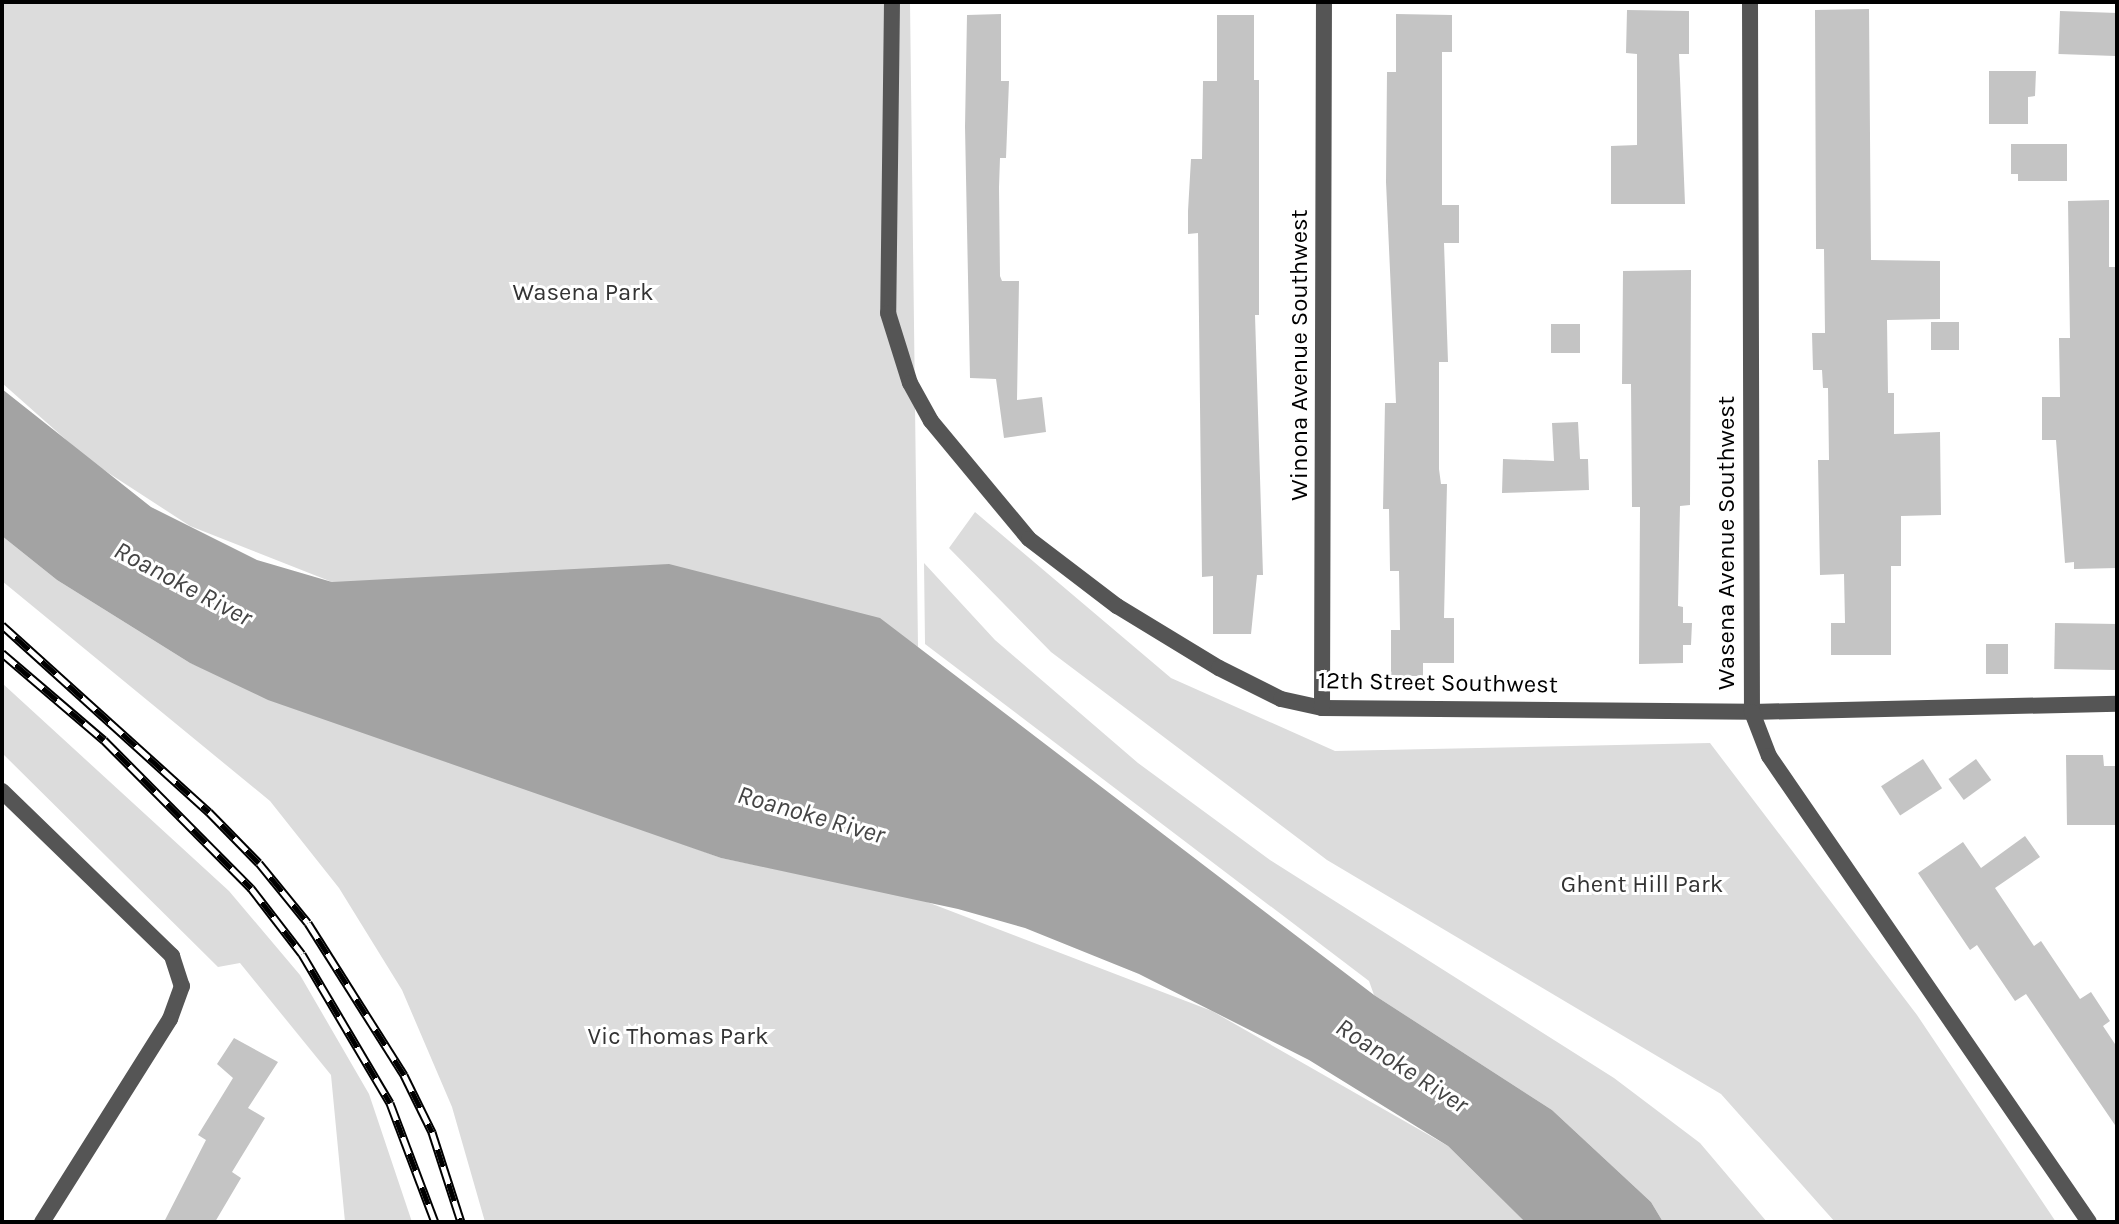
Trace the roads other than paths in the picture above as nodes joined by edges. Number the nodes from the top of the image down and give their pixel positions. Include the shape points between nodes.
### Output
1 (892, 2) edge
2 (1324, 2) edge
3 (1750, 2) edge
4 (2117, 704) edge
5 (1322, 708) junction
6 (1752, 712) junction
7 (2, 791) edge
8 (42, 1222) edge
9 (2089, 1222) edge

1 - 5 street, 12th Street Southwest via 888,313 910,383 931,421 1029,539 1107,600 1281,699
2 - 5 street, Winona Avenue Southwest
3 - 6 street, Wasena Avenue Southwest
4 - 6 street, 12th Street Southwest
5 - 6 street, 12th Street Southwest
6 - 9 street, Wasena Avenue Southwest via 1769,756
7 - 8 street via 172,956 182,986 170,1019

